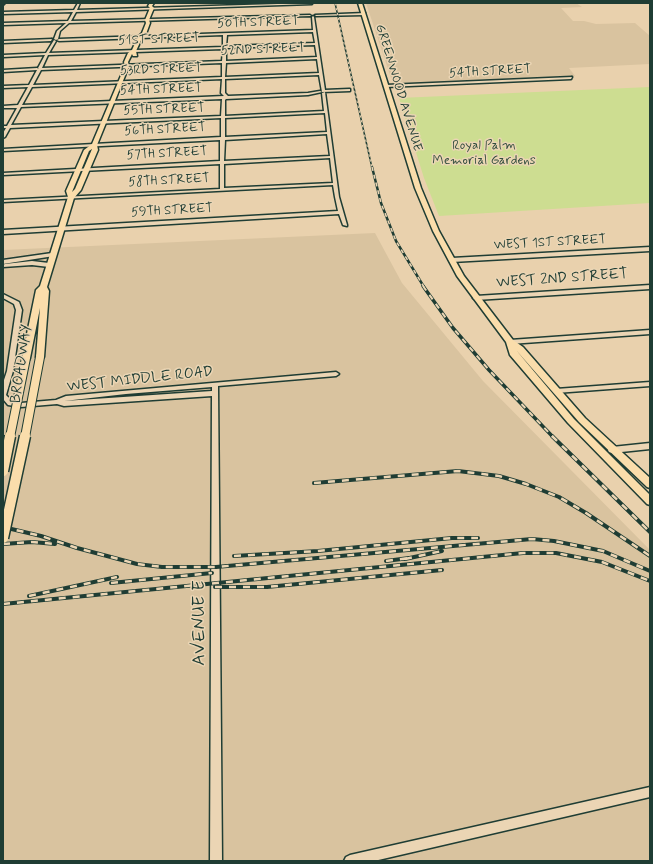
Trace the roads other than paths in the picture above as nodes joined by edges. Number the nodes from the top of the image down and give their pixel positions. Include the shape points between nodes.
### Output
1 (80, 3) edge
2 (152, 3) edge
3 (157, 3) edge
4 (311, 3) edge
5 (360, 3) edge
6 (152, 8) junction
7 (312, 9) dead end
8 (75, 11) junction
9 (3, 13) edge
10 (364, 14) junction
11 (313, 16) junction
12 (147, 20) junction
13 (69, 22) junction
14 (3, 24) edge
15 (314, 31) junction
16 (225, 34) junction
17 (140, 37) junction
18 (55, 40) junction
19 (3, 42) edge
20 (316, 44) junction
21 (224, 47) junction
22 (134, 51) junction
23 (47, 54) junction
24 (3, 56) edge
25 (318, 58) junction
26 (224, 62) junction
27 (127, 66) junction
28 (39, 69) junction
29 (3, 71) edge
30 (320, 74) junction
31 (224, 78) junction
32 (571, 78) dead end
33 (120, 82) junction
34 (30, 86) junction
35 (386, 86) junction
36 (3, 87) edge
37 (349, 90) dead end
38 (323, 92) junction
39 (223, 96) junction
40 (112, 101) junction
41 (21, 105) junction
42 (3, 106) edge
43 (326, 112) junction
44 (223, 117) junction
45 (103, 122) junction
46 (3, 127) edge
47 (8, 127) junction
48 (329, 134) junction
49 (3, 137) edge
50 (223, 139) junction
51 (94, 144) junction
52 (3, 150) edge
53 (332, 157) junction
54 (222, 163) junction
55 (79, 169) junction
56 (87, 169) junction
57 (3, 174) edge
58 (335, 184) junction
59 (222, 190) junction
60 (71, 197) junction
61 (3, 201) edge
62 (341, 212) junction
63 (345, 225) dead end
64 (60, 229) junction
65 (3, 232) edge
66 (650, 249) edge
67 (52, 255) junction
68 (452, 260) junction
69 (3, 262) edge
70 (50, 265) junction
71 (3, 266) edge
72 (43, 287) junction
73 (650, 287) edge
74 (3, 296) edge
75 (476, 298) junction
76 (650, 332) edge
77 (510, 342) junction
78 (336, 374) dead end
79 (650, 384) edge
80 (215, 389) junction
81 (556, 391) junction
82 (650, 446) edge
83 (612, 450) junction
84 (3, 471) edge
85 (650, 484) edge
86 (650, 501) edge
87 (3, 538) edge
88 (650, 792) edge
89 (216, 861) edge
90 (350, 861) edge

1 - 8 street
2 - 6 main road, BROADWAY
3 - 6 main road, BROADWAY
4 - 6 street
4 - 7 street
5 - 10 main road, GREENWOOD AVENUE
6 - 8 street
6 - 12 main road, BROADWAY
8 - 9 street
8 - 13 street
10 - 11 street
10 - 35 main road, GREENWOOD AVENUE
11 - 12 street
11 - 15 street
12 - 13 street
12 - 17 main road, BROADWAY via 144,34
13 - 14 street
13 - 18 street via 59,31
15 - 16 street, 50TH STREET
15 - 20 street
16 - 17 street, 50TH STREET
16 - 21 street
17 - 18 street, 50TH STREET
17 - 22 main road, BROADWAY
18 - 19 street, 50TH STREET
18 - 23 street
20 - 21 street, 51ST STREET
20 - 25 street
21 - 22 street, 51ST STREET
21 - 26 street
22 - 23 street, 51ST STREET
22 - 27 main road, BROADWAY via 132,62
23 - 24 street, 51ST STREET
23 - 28 street
25 - 26 street, 52ND STREET
25 - 30 street
26 - 27 street, 52ND STREET
26 - 31 street
27 - 28 street, 52ND STREET
27 - 33 main road, BROADWAY
28 - 29 street, 52ND STREET
28 - 34 street
30 - 31 street, 53RD STREET
30 - 38 street
31 - 33 street, 53RD STREET
31 - 39 street
32 - 35 street, 54TH STREET
33 - 34 street, 53RD STREET
33 - 40 main road, BROADWAY
34 - 36 street, 53RD STREET
34 - 41 street
35 - 68 main road, GREENWOOD AVENUE via 418,188 433,225
37 - 38 street, 54TH STREET
38 - 39 street, 54TH STREET
38 - 43 street
39 - 40 street, 54TH STREET
39 - 44 street
40 - 41 street, 54TH STREET
40 - 45 main road, BROADWAY
41 - 42 street, 54TH STREET
41 - 47 street
43 - 44 street, 55TH STREET
43 - 48 street
44 - 45 street, 55TH STREET
44 - 50 street
45 - 47 street, 55TH STREET
45 - 51 main road, BROADWAY
46 - 47 street, 55TH STREET
47 - 49 street
48 - 50 street, 56TH STREET
48 - 53 street
50 - 51 street, 56TH STREET
50 - 54 street
51 - 52 street, 56TH STREET
51 - 55 main road, BROADWAY via 87,150
51 - 56 main road, BROADWAY via 95,150
53 - 54 street, 57TH STREET
53 - 58 street
54 - 56 street, 57TH STREET
54 - 59 street
55 - 56 street, 57TH STREET
55 - 57 street, 57TH STREET
55 - 60 main road, BROADWAY via 69,191
56 - 60 main road, BROADWAY via 78,190
58 - 59 street, 58TH STREET
58 - 62 street
59 - 60 street, 58TH STREET
60 - 61 street, 58TH STREET
60 - 64 main road, BROADWAY
62 - 63 street
62 - 64 street, 59TH STREET
64 - 65 street, 59TH STREET
64 - 67 main road, BROADWAY
66 - 68 street, WEST 1ST STREET
67 - 69 street
67 - 70 main road, BROADWAY
68 - 75 main road, GREENWOOD AVENUE
70 - 71 street via 32,263
70 - 72 main road, BROADWAY
72 - 84 main road, BROADWAY, bridge via 40,290
72 - 87 main road, BROADWAY, bridge via 45,291 40,357 20,465
73 - 75 street, WEST 2ND STREET
74 - 80 street, WEST MIDDLE ROAD via 17,303 19,310 10,371 3,395 10,403 64,404
75 - 77 main road, GREENWOOD AVENUE
76 - 77 street
77 - 81 main road via 520,349
77 - 86 main road via 513,353 571,421
78 - 80 street, WEST MIDDLE ROAD
79 - 81 street
80 - 89 street, AVENUE E
81 - 83 main road
82 - 83 street
83 - 85 main road
88 - 90 street

